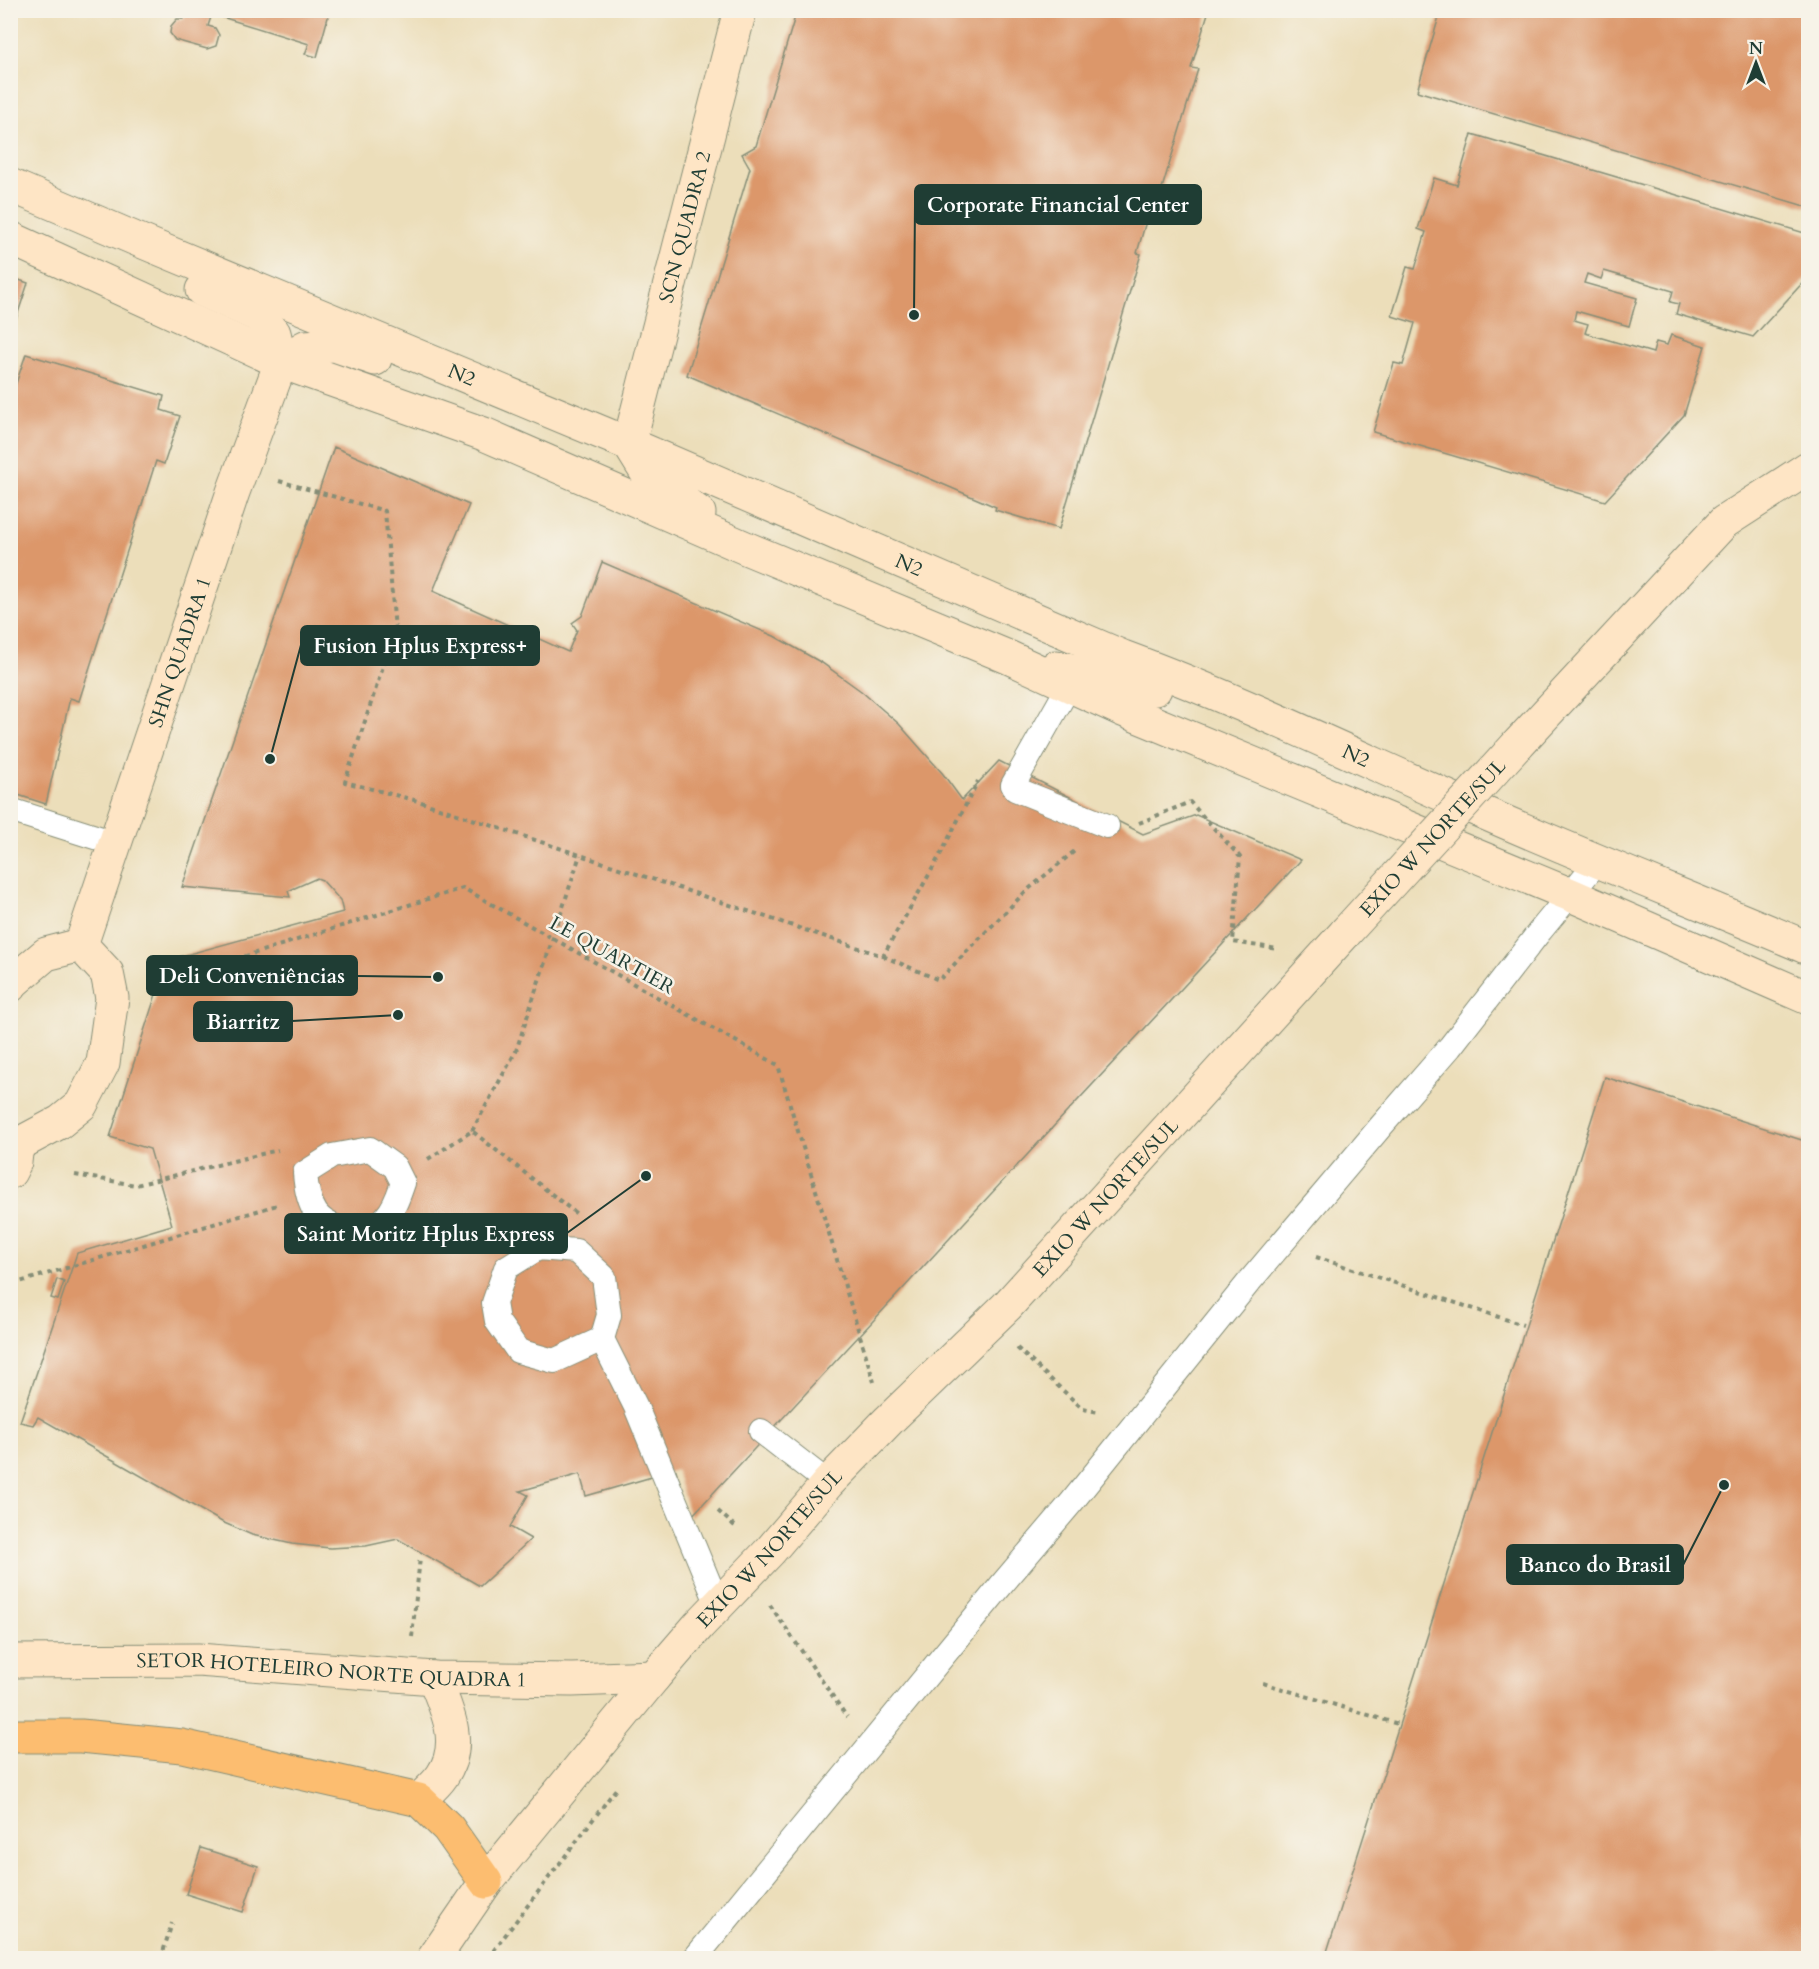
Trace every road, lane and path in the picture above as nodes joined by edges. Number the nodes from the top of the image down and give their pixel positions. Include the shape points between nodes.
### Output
1 (740, 10) edge
2 (10, 185) edge
3 (10, 238) edge
4 (135, 239) junction
5 (281, 362) junction
6 (447, 368) junction
7 (484, 434) junction
8 (629, 444) junction
9 (1809, 468) edge
10 (274, 480) dead end
11 (748, 549) junction
12 (1008, 657) junction
13 (1122, 682) junction
14 (1069, 686) junction
15 (10, 810) edge
16 (1118, 826) joint
17 (114, 843) junction
18 (1079, 848) dead end
19 (580, 855) junction
20 (939, 857) dead end
21 (1597, 862) junction
22 (1571, 895) junction
23 (553, 939) junction
24 (81, 945) junction
25 (1809, 948) edge
26 (1285, 951) dead end
27 (883, 956) junction
28 (10, 987) edge
29 (112, 998) junction
30 (1809, 998) edge
31 (472, 1131) junction
32 (281, 1150) dead end
33 (13, 1151) edge
34 (426, 1161) dead end
35 (75, 1175) dead end
36 (284, 1203) dead end
37 (581, 1218) dead end
38 (356, 1231) joint
39 (1280, 1245) junction
40 (13, 1284) dead end
41 (1523, 1325) dead end
42 (602, 1339) junction
43 (1016, 1347) dead end
44 (874, 1383) dead end
45 (1083, 1409) dead end
46 (760, 1431) dead end
47 (828, 1483) junction
48 (420, 1557) dead end
49 (718, 1605) junction
50 (762, 1613) dead end
51 (412, 1638) dead end
52 (10, 1661) edge
53 (434, 1677) junction
54 (654, 1677) junction
55 (1263, 1683) dead end
56 (841, 1708) dead end
57 (1398, 1724) dead end
58 (10, 1736) edge
59 (622, 1781) dead end
60 (418, 1800) junction
61 (486, 1882) junction
62 (172, 1923) dead end
63 (167, 1959) edge
64 (434, 1959) edge
65 (488, 1959) edge
66 (695, 1959) edge

1 - 8 main road, SCN QUADRA 2
2 - 4 main road, N2
3 - 5 main road, N2
4 - 5 main road via 192,285 259,316 274,333
4 - 6 main road, N2
5 - 6 main road via 305,346 334,345 395,365
5 - 7 main road, N2
5 - 17 main road, SHN QUADRA 1
6 - 8 main road, N2
7 - 8 main road via 579,459 609,457
7 - 11 main road, N2
8 - 11 main road via 650,478
8 - 13 main road, N2
9 - 47 main road, EXIO W NORTE/SUL, bridge via 1724,522 1007,1306
10 - 19 path via 385,511 395,630 345,782 418,801
11 - 12 main road, N2
12 - 13 main road
12 - 14 main road, N2
13 - 14 main road, N2
13 - 21 main road, N2 via 1162,691 1180,690 1193,683
13 - 22 main road, N2
14 - 16 lane via 1013,785
15 - 17 lane
16 - 26 path via 1190,802 1240,857 1233,942
17 - 24 main road, SHN QUADRA 1
18 - 27 path via 1025,892 939,980
19 - 23 path
19 - 27 path
20 - 27 path
21 - 22 lane
21 - 25 main road, N2
22 - 30 main road, N2
22 - 39 lane via 1450,1047
23 - 29 path, LE QUARTIER via 463,888
23 - 31 path via 516,1051
23 - 44 path, LE QUARTIER via 778,1065
24 - 28 main road via 46,954
24 - 29 main road via 107,973
29 - 33 main road via 103,1063 81,1105
31 - 34 path
31 - 37 path
32 - 35 path via 135,1185
36 - 40 path
38 - 38 lane via 328,1226 316,1213 307,1192 305,1173 332,1156 370,1149 395,1167 403,1183 387,1217 368,1230
39 - 41 path
39 - 66 lane
42 - 42 lane via 609,1315 604,1277 576,1251 538,1248 506,1268 494,1303 496,1322 518,1351 554,1361
42 - 49 lane via 636,1407
43 - 45 path
46 - 47 lane
47 - 49 main road, EXIO W NORTE/SUL
48 - 51 path
49 - 54 main road, EXIO W NORTE/SUL
50 - 56 path via 769,1604
52 - 53 main road, SETOR HOTELEIRO NORTE QUADRA 1 via 198,1660
53 - 54 main road, SETOR HOTELEIRO NORTE QUADRA 1
53 - 60 main road via 452,1722 453,1752 442,1776
54 - 61 main road, EXIO W NORTE/SUL
55 - 57 path
58 - 60 highway via 81,1736 182,1746
59 - 65 path
60 - 61 highway via 448,1827
61 - 64 main road, EXIO W NORTE/SUL
62 - 63 path via 163,1952

